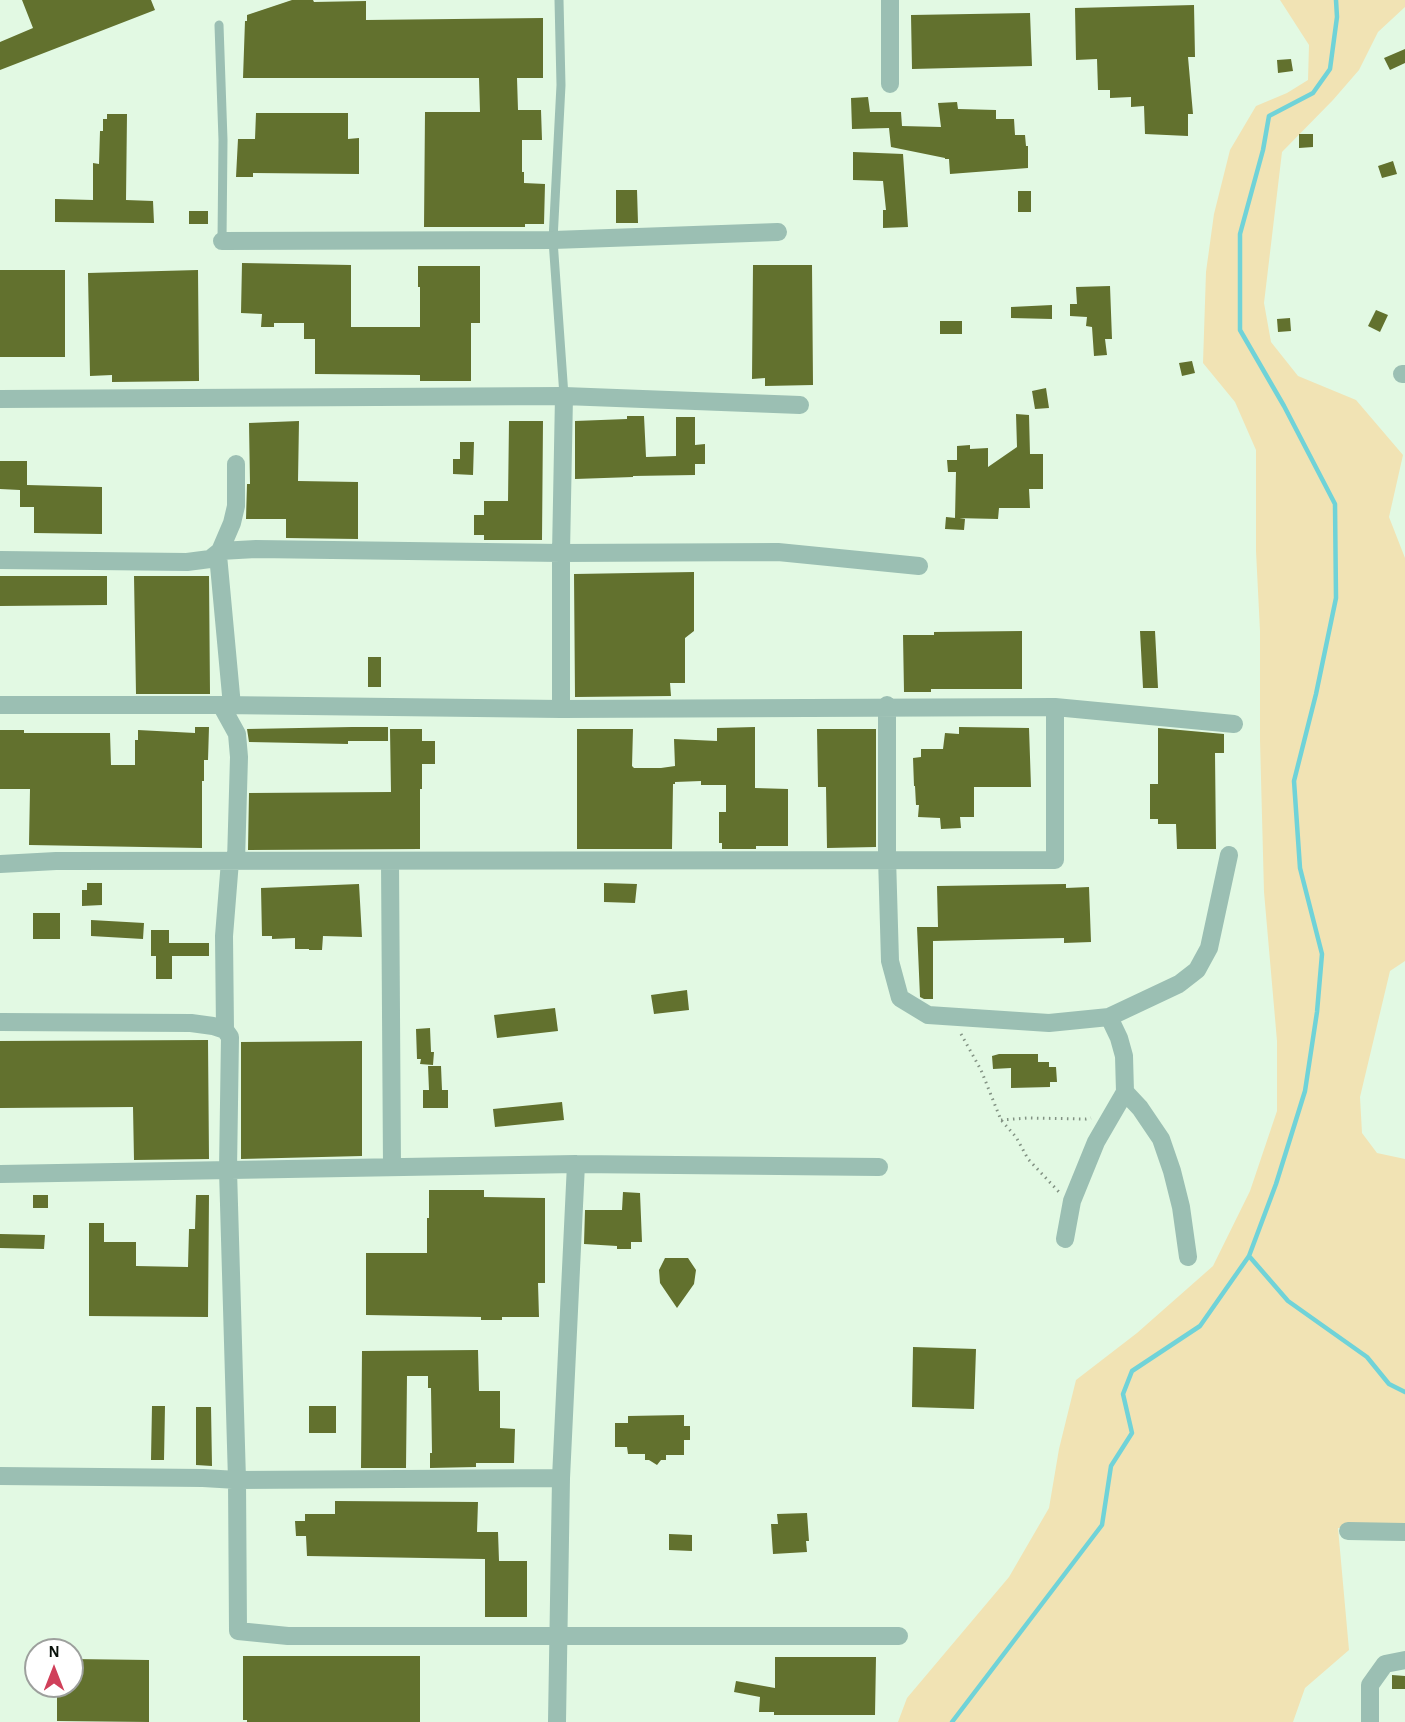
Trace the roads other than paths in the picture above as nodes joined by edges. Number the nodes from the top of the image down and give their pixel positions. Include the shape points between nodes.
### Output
1 (559, 0) edge
2 (890, 0) edge
3 (219, 25) dead end
4 (890, 84) dead end
5 (778, 232) dead end
6 (553, 240) junction
7 (222, 241) joint
8 (564, 396) junction
9 (0, 399) edge
10 (800, 405) dead end
11 (236, 464) dead end
12 (219, 553) junction
13 (561, 553) junction
14 (0, 560) edge
15 (920, 566) dead end
16 (0, 705) edge
17 (227, 705) junction
18 (887, 705) dead end
19 (1055, 707) junction
20 (561, 709) junction
21 (1234, 724) dead end
22 (1229, 855) dead end
23 (233, 861) junction
24 (390, 861) junction
25 (0, 864) edge
26 (1109, 1017) junction
27 (0, 1022) edge
28 (225, 1030) junction
29 (1121, 1098) junction
30 (576, 1164) junction
31 (392, 1167) junction
32 (879, 1167) dead end
33 (228, 1170) junction
34 (0, 1174) edge
35 (1065, 1239) dead end
36 (1188, 1257) dead end
37 (0, 1476) edge
38 (561, 1478) junction
39 (237, 1480) junction
40 (1348, 1532) dead end
41 (1405, 1532) edge
42 (558, 1636) junction
43 (899, 1636) dead end
44 (1405, 1660) edge
45 (558, 1722) edge
46 (1370, 1722) edge

1 - 6 lane via 561,85
2 - 4 street
3 - 7 lane
5 - 6 street
6 - 7 street
6 - 8 lane
8 - 9 street
8 - 10 street
8 - 13 street
11 - 12 street via 236,506
12 - 13 street via 256,549
12 - 14 street via 210,560 188,562
12 - 17 street
13 - 15 street via 778,552
13 - 20 street
16 - 17 street
17 - 20 street
17 - 23 street via 237,734 239,757
18 - 26 street via 890,961 900,998 928,1015 1049,1023
19 - 20 street
19 - 21 street
19 - 24 street via 1055,860
22 - 26 street via 1209,948 1197,970 1179,984
23 - 24 street
23 - 25 street
23 - 28 street via 224,936
24 - 31 street
26 - 29 street via 1124,1056
27 - 28 street via 191,1023
28 - 33 street via 231,1049
29 - 35 street via 1096,1142 1072,1203
29 - 36 street via 1140,1108 1161,1139 1181,1207
30 - 31 street
30 - 32 street
30 - 38 street
31 - 33 street
33 - 34 street
33 - 39 street
37 - 39 street
38 - 39 street
38 - 42 street
39 - 42 street via 238,1631 288,1635
40 - 41 street
42 - 43 street
42 - 45 street
44 - 46 street via 1385,1664 1370,1685

